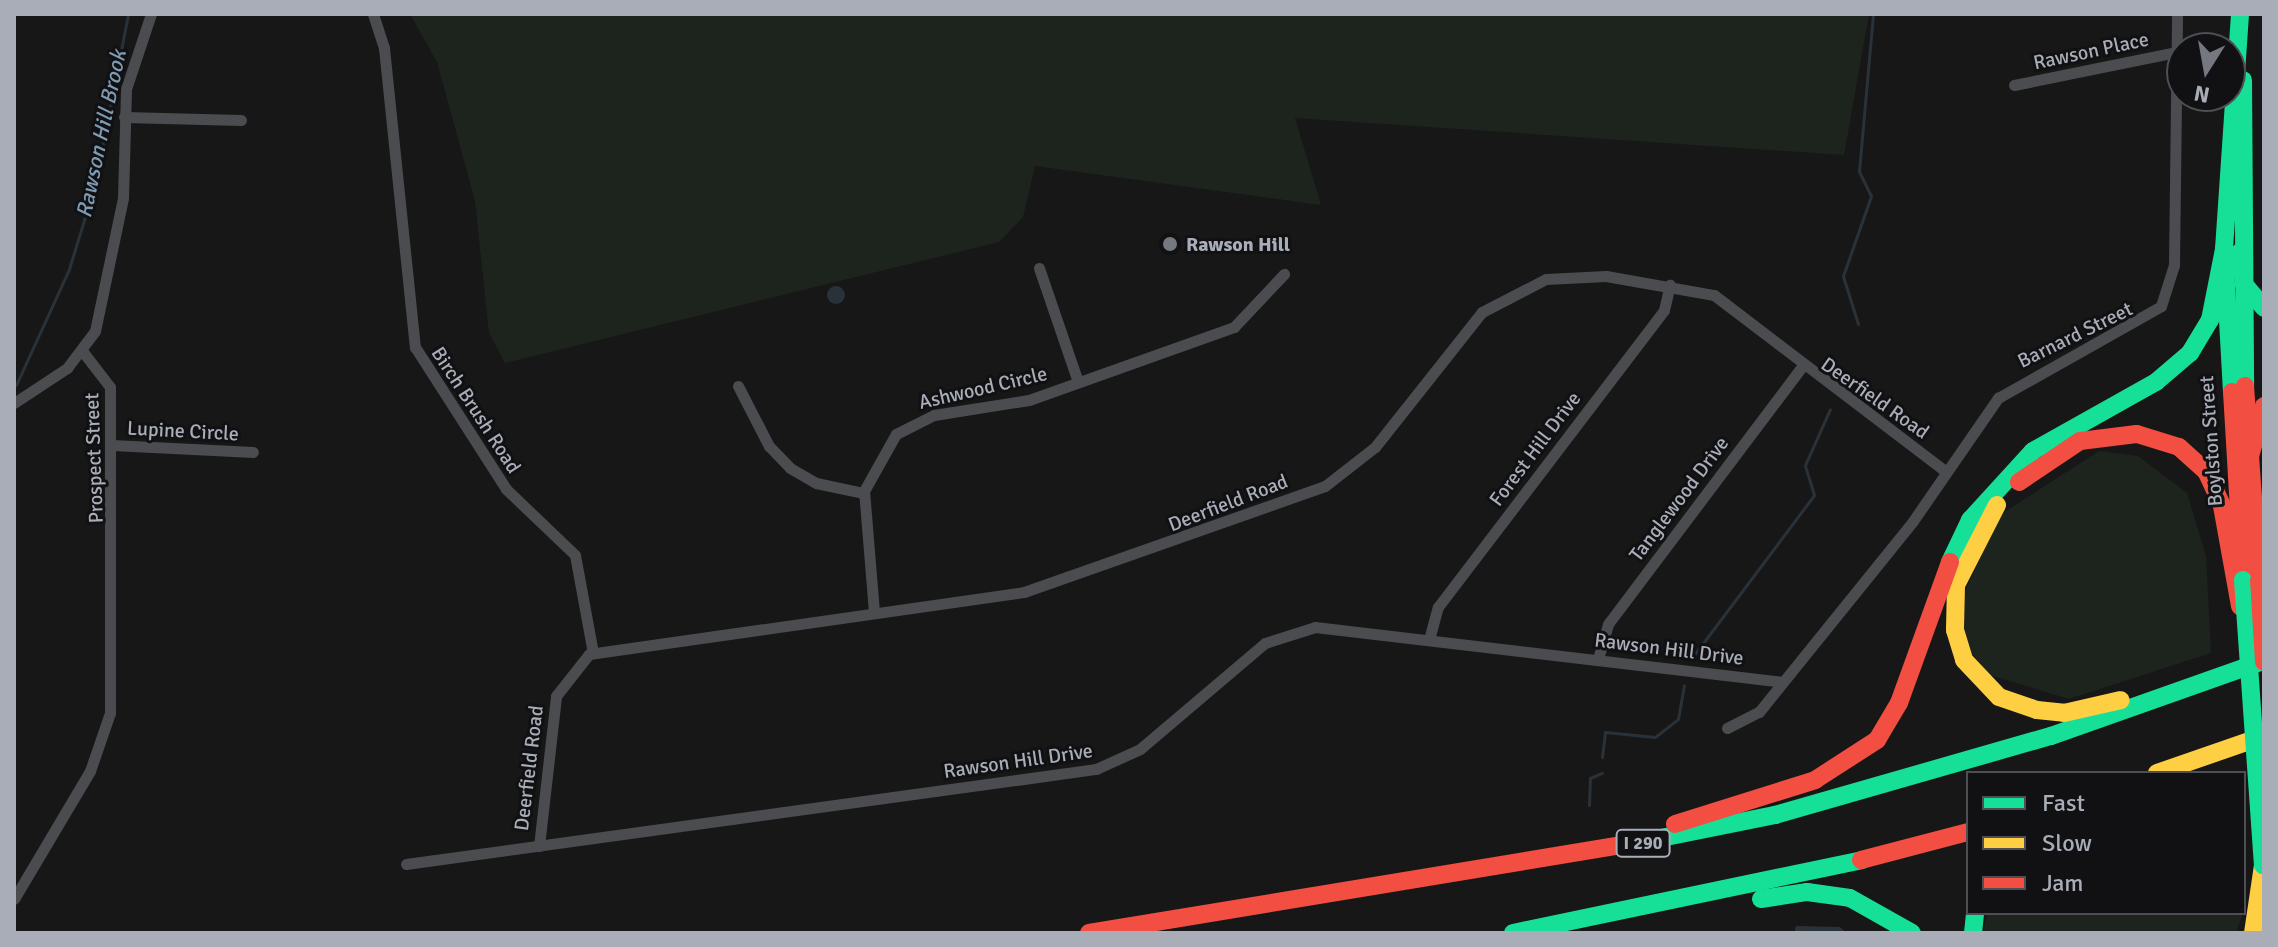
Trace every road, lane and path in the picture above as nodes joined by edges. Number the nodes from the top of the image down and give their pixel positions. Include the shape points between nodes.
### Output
1 (151, 14) edge
2 (373, 14) edge
3 (2241, 14) edge
4 (2166, 54) edge
5 (2014, 85) dead end
6 (2175, 112) edge
7 (124, 117) junction
8 (241, 120) dead end
9 (2232, 250) junction
10 (1039, 268) dead end
11 (1284, 274) dead end
12 (1670, 285) junction
13 (2264, 308) edge
14 (83, 352) junction
15 (1801, 368) junction
16 (1078, 382) junction
17 (738, 386) dead end
18 (14, 403) edge
19 (2264, 406) edge
20 (112, 445) junction
21 (253, 452) dead end
22 (2249, 460) junction
23 (1946, 472) junction
24 (864, 493) junction
25 (2246, 580) junction
26 (874, 612) junction
27 (1430, 636) junction
28 (593, 653) junction
29 (1598, 659) junction
30 (2264, 661) edge
31 (2226, 675) junction
32 (1782, 682) junction
33 (1727, 728) dead end
34 (2264, 736) edge
35 (2245, 743) junction
36 (2163, 771) edge
37 (2190, 771) edge
38 (1966, 832) edge
39 (539, 846) junction
40 (1570, 856) junction
41 (406, 864) dead end
42 (2263, 865) edge
43 (1701, 898) junction
44 (14, 899) edge
45 (1089, 933) edge
46 (1513, 933) edge
47 (1912, 933) edge
48 (2253, 933) edge

1 - 7 street via 131,62
2 - 28 street, Birch Brush Road via 384,48 415,347 506,489 570,546
3 - 9 main road, Boylston Street
4 - 5 street, Rawson Place
6 - 23 street, Barnard Street via 2174,265 2165,299 2146,321 2002,394
7 - 8 street
7 - 14 street via 121,212 98,321
9 - 13 main road via 2244,284
9 - 22 main road, Boylston Street
9 - 25 main road, Boylston Street
9 - 40 main road via 2210,320 2190,353 2156,382 2033,451 1970,520 1937,589 1897,709 1864,752 1755,802
10 - 16 street
11 - 16 street, Ashwood Circle via 1234,327
12 - 15 street, Deerfield Road via 1727,302
12 - 26 street, Deerfield Road via 1559,276 1491,305 1372,450 1325,486 1061,583
12 - 27 street, Forest Hill Drive via 1664,310 1435,611
14 - 18 street
14 - 20 street, Prospect Street via 109,380
15 - 23 street, Deerfield Road
15 - 29 street, Tanglewood Drive via 1612,618
16 - 24 street, Ashwood Circle via 1029,400 912,423 881,450
17 - 24 street via 769,446 790,468 816,483
19 - 22 main road
20 - 21 street, Lupine Circle
20 - 44 street, Prospect Street via 110,713 83,784
22 - 25 main road, Boylston Street
23 - 32 street, Barnard Street
24 - 26 street, Ashwood Circle
25 - 30 main road, Boylston Street, bridge
25 - 31 main road via 2222,506 2199,463 2156,437 2112,435 2067,446 2007,494 1972,544 1954,596 1964,660 1989,689 2014,703 2064,713
25 - 42 main road, Boylston Street, bridge
26 - 28 street, Deerfield Road
27 - 29 street, Rawson Hill Drive
27 - 39 street, Rawson Hill Drive via 1328,626 1277,637 1140,749 1090,771
28 - 39 street, Deerfield Road via 556,696
29 - 32 street, Rawson Hill Drive
30 - 31 main road, I 290
31 - 40 main road, I 290 via 1874,788
32 - 33 street, Barnard Street via 1754,718
34 - 35 main road
35 - 36 main road
35 - 37 main road
38 - 43 main road
39 - 41 street, Rawson Hill Drive
40 - 45 main road, I 290
42 - 48 main road, Boylston Street
43 - 46 main road
43 - 47 main road via 1838,895 1877,908

